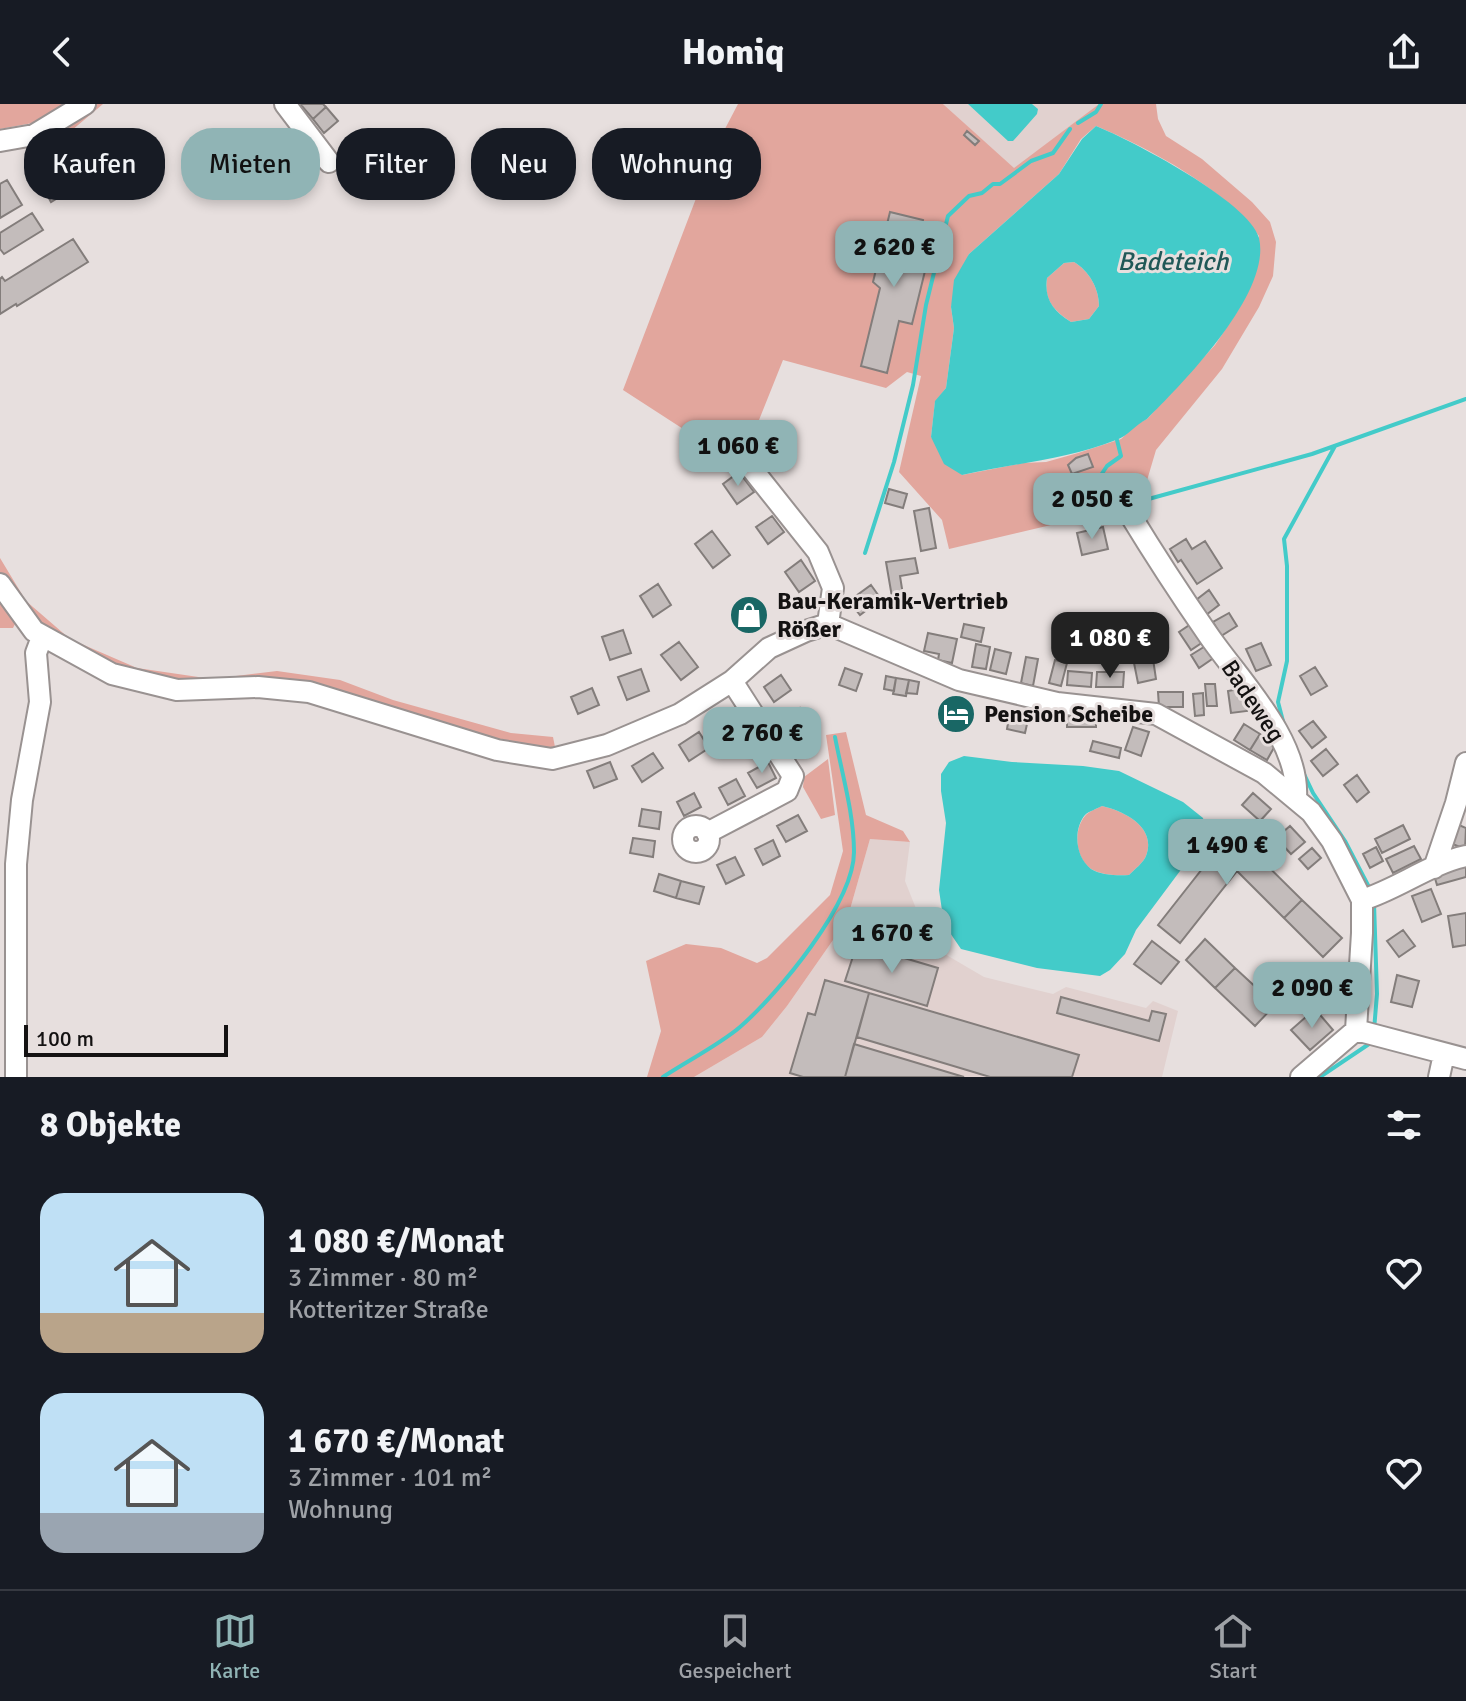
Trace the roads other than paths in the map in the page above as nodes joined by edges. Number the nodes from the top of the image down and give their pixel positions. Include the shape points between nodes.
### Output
1 (85, 104) edge
2 (285, 104) edge
3 (0, 141) edge
4 (329, 162) dead end
5 (740, 454) dead end
6 (1125, 486) dead end
7 (0, 584) edge
8 (828, 624) junction
9 (42, 637) junction
10 (732, 681) junction
11 (1466, 763) edge
12 (1296, 798) junction
13 (707, 833) dead end
14 (1466, 856) edge
15 (1434, 868) junction
16 (1369, 898) junction
17 (1367, 1034) junction
18 (1444, 1054) junction
19 (1466, 1059) edge
20 (16, 1077) edge
21 (1301, 1077) edge
22 (1439, 1077) edge

1 - 3 street via 34,135
2 - 4 street
5 - 8 street via 818,552 833,588
6 - 12 street, Badeweg via 1129,513 1277,733 1292,764
7 - 9 street via 24,621
8 - 10 street via 769,648
8 - 12 street via 959,680 1057,703 1156,714 1264,773
9 - 10 street via 112,674 141,683 177,690 258,687 309,692 497,750 552,759 607,745 680,714
9 - 20 street via 36,653 40,702 16,864
10 - 13 street via 793,776 787,791
11 - 15 street
12 - 16 street
14 - 15 street
15 - 16 street
16 - 17 street via 1362,933
17 - 18 street
17 - 21 street
18 - 19 street
18 - 22 street

